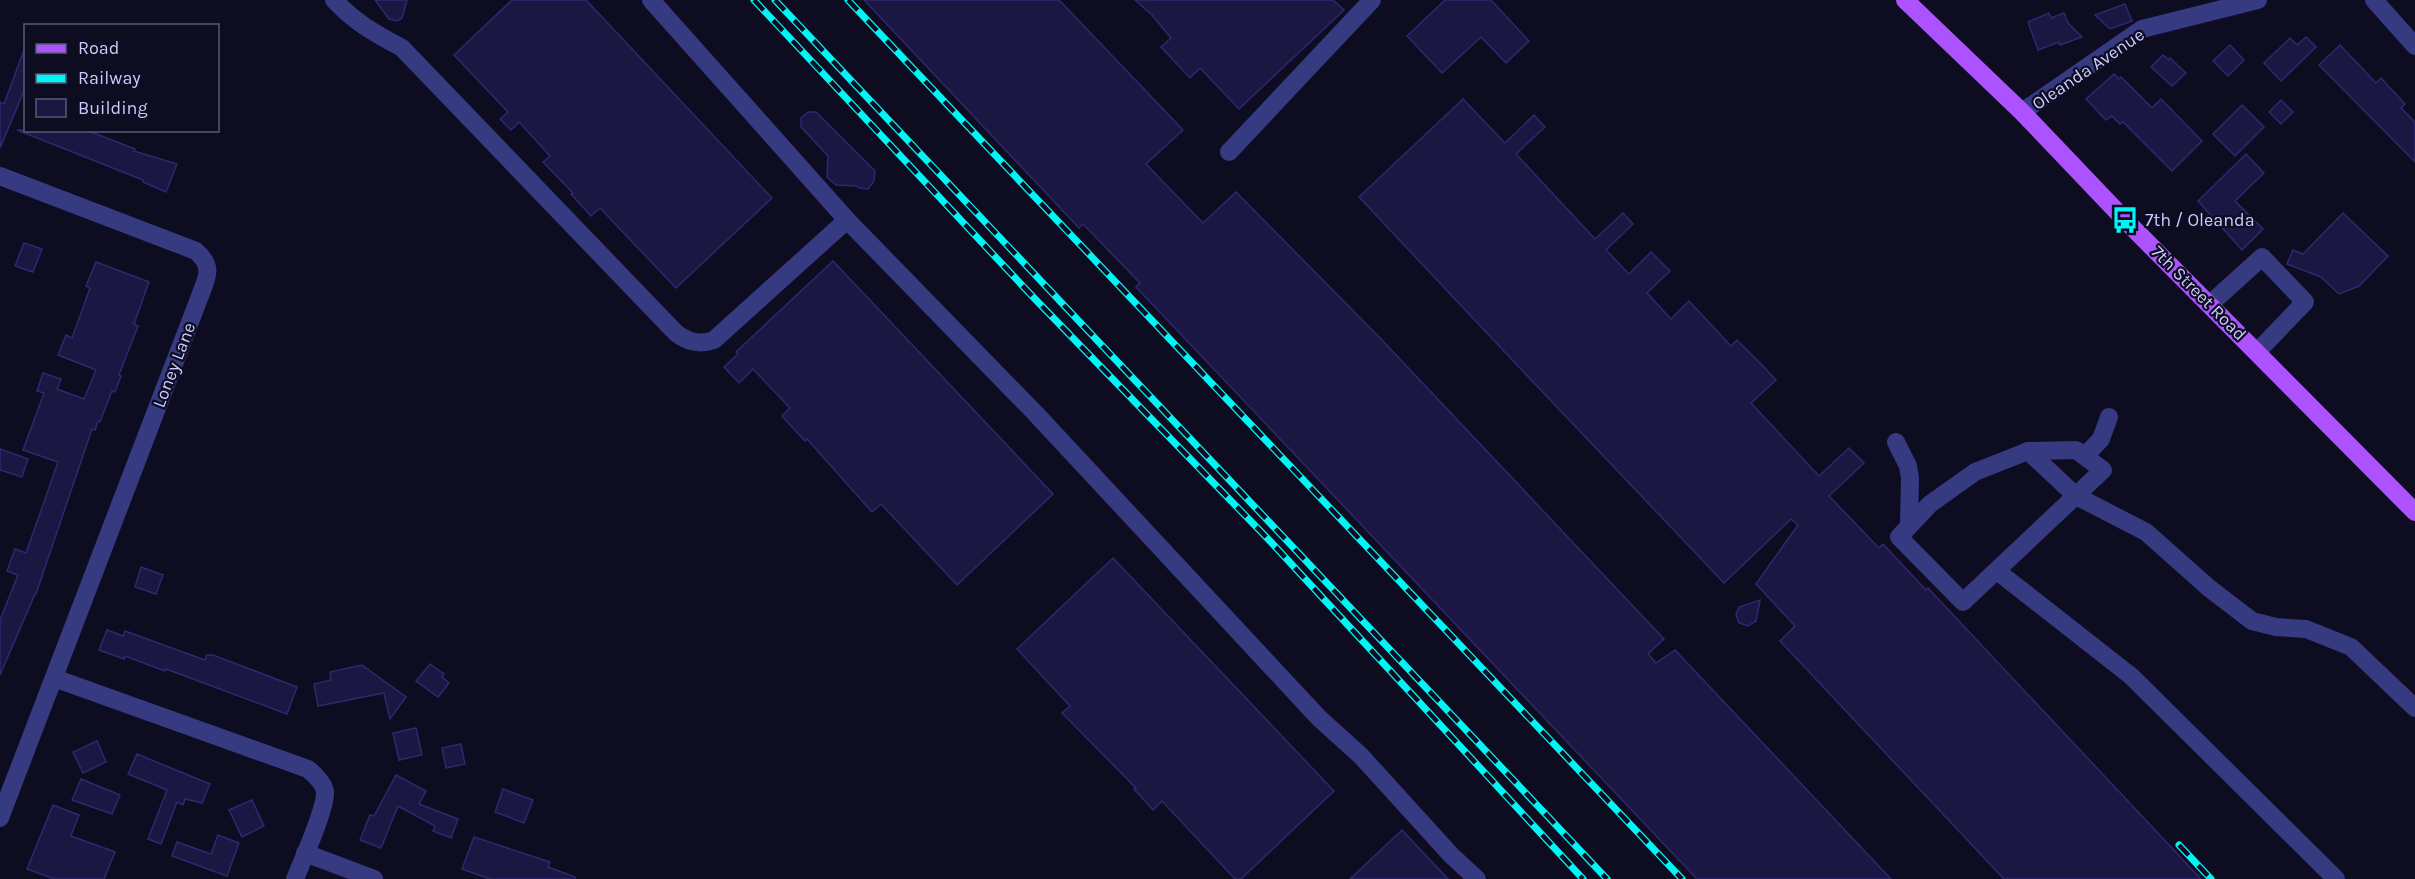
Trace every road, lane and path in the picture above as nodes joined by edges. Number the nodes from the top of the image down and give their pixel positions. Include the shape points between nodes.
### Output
1 (334, 0) edge
2 (651, 0) edge
3 (1371, 0) edge
4 (1905, 0) edge
5 (2258, 0) edge
6 (2373, 0) edge
7 (2415, 46) edge
8 (2022, 112) junction
9 (1229, 152) dead end
10 (0, 176) edge
11 (848, 220) junction
12 (2210, 304) junction
13 (2257, 352) junction
14 (2109, 417) dead end
15 (1896, 442) dead end
16 (2028, 451) junction
17 (2080, 453) junction
18 (2076, 496) junction
19 (2415, 512) edge
20 (1909, 525) junction
21 (1997, 571) junction
22 (54, 678) junction
23 (2415, 708) edge
24 (0, 818) edge
25 (305, 853) junction
26 (295, 879) edge
27 (374, 879) edge
28 (1477, 879) edge
29 (2336, 879) edge

1 - 11 street via 354,21 402,48 685,339 696,343 714,340
2 - 11 street
3 - 9 street
4 - 8 main road, 7th Street Road
5 - 8 street, Oleanda Avenue via 2142,29
6 - 7 street
8 - 12 main road, 7th Street Road
10 - 22 street, Loney Lane via 196,251 208,268
11 - 28 street via 1036,414 1318,718 1361,756
12 - 13 main road, 7th Street Road
12 - 13 street via 2262,257 2305,302
13 - 19 main road, 7th Street Road
14 - 17 street via 2101,439
15 - 20 street via 1910,478
16 - 17 street
16 - 18 street
16 - 20 street via 1976,472 1930,504
17 - 18 street via 2103,470
18 - 21 street
18 - 23 street via 2146,532 2208,588 2252,621 2306,628 2350,647
20 - 21 street via 1899,537 1963,602
21 - 29 street via 2131,676
22 - 24 street, Loney Lane
22 - 25 street via 308,769 325,792
25 - 26 street
25 - 27 street

